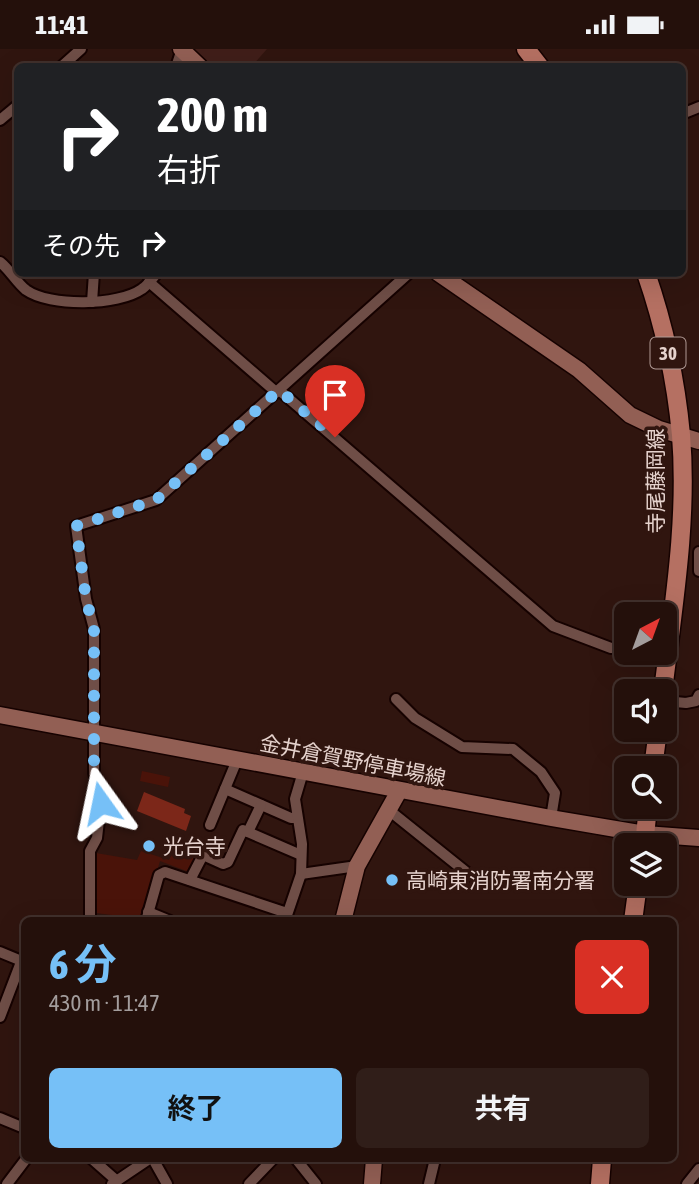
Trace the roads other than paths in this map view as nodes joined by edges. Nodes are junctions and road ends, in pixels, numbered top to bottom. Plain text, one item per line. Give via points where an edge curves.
1 (81, 49) edge
2 (181, 49) edge
3 (526, 49) edge
4 (65, 63) edge
5 (196, 63) edge
6 (537, 63) edge
7 (14, 108) edge
8 (0, 120) edge
9 (0, 262) edge
10 (94, 277) edge
11 (153, 277) edge
12 (405, 277) edge
13 (444, 277) edge
14 (647, 277) edge
15 (149, 282) junction
16 (92, 302) junction
17 (277, 391) junction
18 (681, 435) junction
19 (699, 440) edge
20 (699, 552) edge
21 (699, 571) edge
22 (671, 602) edge
23 (614, 648) edge
24 (699, 695) edge
25 (396, 699) dead end
26 (677, 702) edge
27 (0, 715) edge
28 (94, 734) junction
29 (237, 760) junction
30 (303, 772) junction
31 (225, 789) junction
32 (399, 791) junction
33 (261, 805) junction
34 (390, 811) junction
35 (297, 818) junction
36 (551, 818) junction
37 (210, 825) dead end
38 (248, 832) junction
39 (614, 833) edge
40 (699, 838) edge
41 (677, 839) edge
42 (302, 855) junction
43 (357, 866) junction
44 (301, 874) junction
45 (471, 876) dead end
46 (190, 880) junction
47 (636, 896) edge
48 (147, 916) edge
49 (90, 917) edge
50 (286, 917) edge
51 (344, 917) edge
52 (634, 917) edge
53 (0, 952) edge
54 (21, 961) edge
55 (21, 967) edge
56 (0, 1017) edge
57 (0, 1118) edge
58 (21, 1127) edge
59 (24, 1162) edge
60 (95, 1162) edge
61 (146, 1162) edge
62 (153, 1162) edge
63 (270, 1162) edge
64 (298, 1162) edge
65 (374, 1162) edge
66 (434, 1162) edge
67 (602, 1162) edge
68 (699, 1169) edge
69 (114, 1182) edge
70 (7, 1184) edge
71 (167, 1184) edge
72 (249, 1184) edge
73 (316, 1184) edge
74 (372, 1184) edge
75 (429, 1184) edge
76 (600, 1184) edge
77 (687, 1184) edge

1 - 4 street
2 - 5 main road
3 - 6 main road
7 - 8 street
9 - 16 street via 27,291 54,300
10 - 16 street
11 - 15 street
12 - 17 street
13 - 18 main road via 579,370 630,415
14 - 18 main road, 寺尾藤岡線 / 30 via 670,363
15 - 16 street via 128,295
15 - 17 street
17 - 23 street via 553,626
17 - 28 street via 156,500 76,526 94,629
18 - 19 main road
18 - 22 main road, 寺尾藤岡線 / 30 via 681,499
20 - 21 street
24 - 26 street via 696,701
25 - 36 street via 415,718 462,747 506,748 527,758 555,793
27 - 28 main road, 金井倉賀野停車場線
28 - 29 main road, 金井倉賀野停車場線
28 - 49 street via 94,773 101,803 97,838 90,851
29 - 30 main road, 金井倉賀野停車場線
29 - 31 street
30 - 32 main road, 金井倉賀野停車場線
30 - 35 street via 295,799
31 - 33 street
31 - 37 street
32 - 34 main road
32 - 36 main road, 金井倉賀野停車場線
33 - 35 street
33 - 38 street
34 - 43 main road
34 - 45 street
35 - 42 street
36 - 39 main road, 金井倉賀野停車場線
38 - 42 street
38 - 46 street via 240,833 228,862 203,855 199,858
40 - 41 main road, 金井倉賀野停車場線
42 - 44 street
43 - 44 street
43 - 51 main road
44 - 50 street
46 - 48 street via 164,872 159,876
46 - 50 street
47 - 52 main road
53 - 54 street
55 - 56 street
57 - 58 street
59 - 70 street
60 - 69 street
61 - 69 street
62 - 71 street
63 - 72 street
64 - 73 street
65 - 74 main road
66 - 75 street
67 - 76 main road
68 - 77 street

